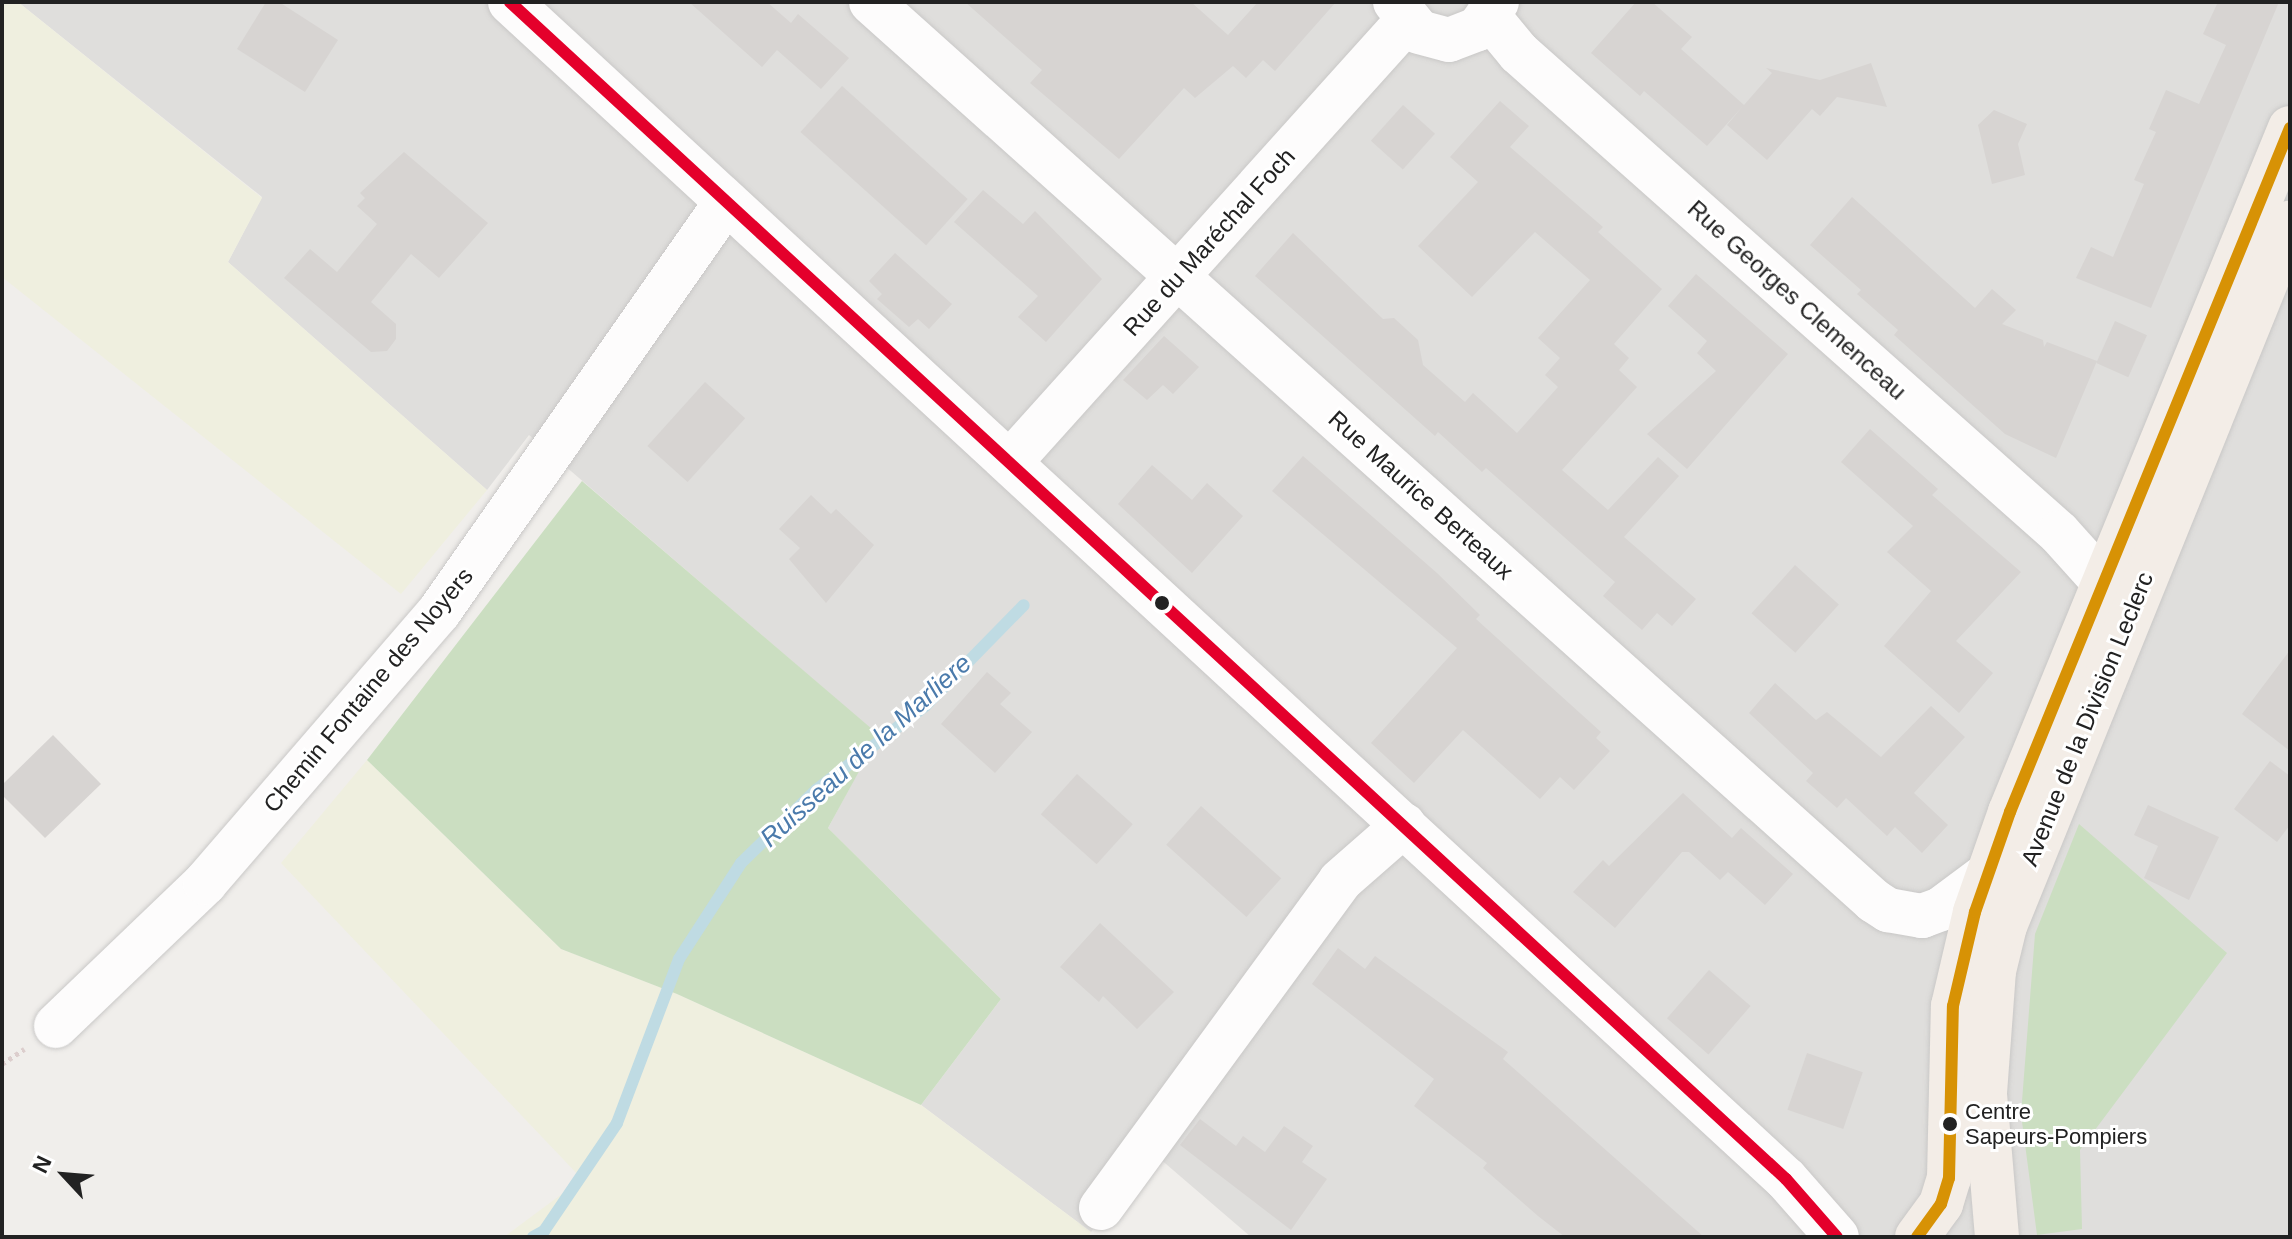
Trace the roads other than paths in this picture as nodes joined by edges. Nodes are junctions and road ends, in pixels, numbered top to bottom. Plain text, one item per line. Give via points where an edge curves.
1 (510, 2) edge
2 (871, 2) edge
3 (1493, 10) edge
4 (1401, 12) edge
5 (2290, 128) edge
6 (725, 204) junction
7 (2290, 223) edge
8 (1178, 276) junction
9 (1011, 461) junction
10 (2175, 502) junction
11 (2059, 533) junction
12 (2122, 538) junction
13 (2104, 583) junction
14 (1404, 825) junction
15 (1988, 874) junction
16 (56, 1026) dead end
17 (1101, 1208) dead end
18 (1837, 1237) edge
19 (1917, 1237) edge
20 (1997, 1237) edge

1 - 6 street
2 - 8 street, Rue Maurice Berteaux
3 - 4 street via 1464,37 1449,40 1419,32
3 - 11 street, Rue Georges Clemenceau via 1519,53
4 - 8 street, Rue du Maréchal Foch
5 - 12 main road, Avenue de la Division Leclerc
6 - 9 street
6 - 16 street, Chemin Fontaine des Noyers via 439,612 205,883
7 - 10 main road, Avenue de la Division Leclerc
8 - 9 street, Rue du Maréchal Foch
8 - 15 street, Rue Maurice Berteaux via 1874,901 1888,910 1922,916 1941,909
9 - 14 street
10 - 12 street
10 - 20 main road, Avenue de la Division Leclerc via 2023,875 1994,971 1985,1093
11 - 12 street via 2090,542
11 - 13 street, Rue Georges Clemenceau
12 - 13 main road, Avenue de la Division Leclerc
13 - 15 main road, Avenue de la Division Leclerc
14 - 17 street via 1340,881
14 - 18 street via 1786,1179
15 - 19 main road, Avenue de la Division Leclerc via 1953,1006 1949,1178 1941,1204

